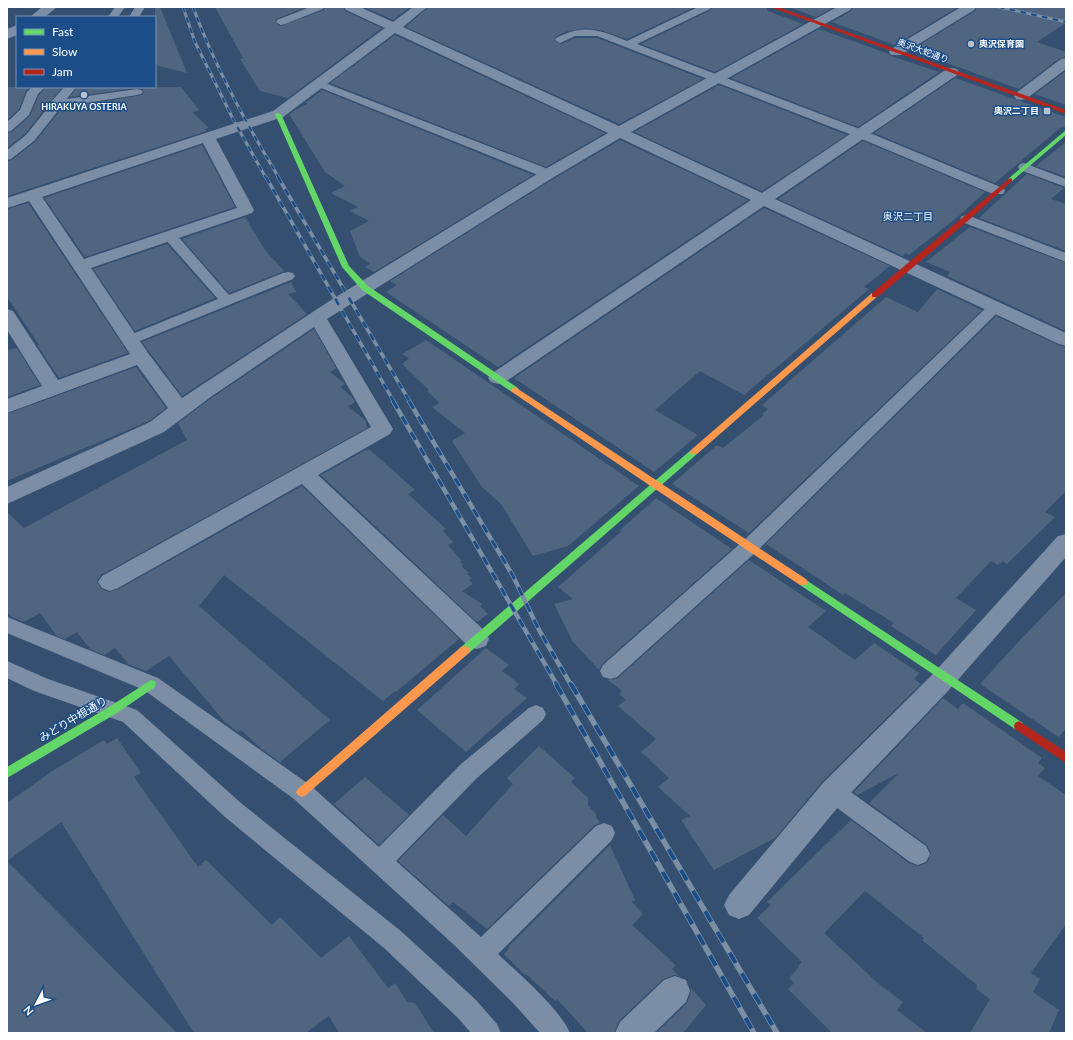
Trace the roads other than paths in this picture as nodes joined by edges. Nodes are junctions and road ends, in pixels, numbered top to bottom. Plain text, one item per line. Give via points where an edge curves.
1 (51, 7) edge
2 (120, 7) edge
3 (140, 7) edge
4 (319, 7) edge
5 (350, 7) edge
6 (421, 7) edge
7 (706, 7) edge
8 (773, 7) edge
9 (846, 7) edge
10 (970, 7) edge
11 (38, 16) edge
12 (114, 16) edge
13 (135, 16) edge
14 (281, 22) dead end
15 (817, 24) junction
16 (394, 28) junction
17 (16, 30) edge
18 (7, 35) edge
19 (560, 40) dead end
20 (627, 44) junction
21 (896, 52) junction
22 (1066, 62) edge
23 (952, 72) junction
24 (715, 79) junction
25 (320, 84) junction
26 (38, 88) edge
27 (69, 88) edge
28 (137, 92) dead end
29 (1020, 96) junction
30 (56, 104) junction
31 (1066, 112) edge
32 (278, 114) junction
33 (7, 128) edge
34 (1066, 132) edge
35 (618, 133) junction
36 (861, 134) junction
37 (208, 138) junction
38 (7, 156) edge
39 (1024, 167) junction
40 (548, 174) junction
41 (1066, 183) edge
42 (998, 191) junction
43 (33, 195) junction
44 (763, 200) junction
45 (7, 203) edge
46 (967, 219) junction
47 (170, 236) junction
48 (1066, 258) edge
49 (80, 266) junction
50 (907, 267) junction
51 (288, 276) dead end
52 (364, 288) junction
53 (227, 301) junction
54 (995, 307) junction
55 (7, 315) edge
56 (317, 317) junction
57 (130, 340) junction
58 (1066, 340) edge
59 (141, 357) junction
60 (498, 378) junction
61 (54, 389) junction
62 (7, 406) edge
63 (180, 410) junction
64 (304, 474) junction
65 (655, 485) junction
66 (7, 496) edge
67 (1066, 542) edge
68 (749, 547) junction
69 (110, 582) dead end
70 (7, 625) edge
71 (477, 639) junction
72 (7, 669) edge
73 (610, 671) dead end
74 (946, 676) junction
75 (151, 684) junction
76 (113, 710) junction
77 (536, 714) dead end
78 (1066, 758) edge
79 (7, 773) edge
80 (302, 792) junction
81 (834, 792) junction
82 (604, 833) dead end
83 (918, 854) dead end
84 (380, 862) junction
85 (739, 905) dead end
86 (481, 954) junction
87 (675, 990) dead end
88 (488, 1033) edge
89 (557, 1033) edge
90 (631, 1033) edge

1 - 11 street
2 - 12 lane
3 - 13 lane
4 - 14 lane
5 - 16 street
6 - 16 street
7 - 20 lane
8 - 15 street, 奥沢大蛇通り
9 - 15 street
10 - 21 street
15 - 21 street, 奥沢大蛇通り
15 - 24 street
16 - 25 street
16 - 35 street
17 - 18 street
19 - 20 lane via 573,33 598,33
20 - 24 lane
21 - 23 street, 奥沢大蛇通り
22 - 29 street
23 - 29 street, 奥沢大蛇通り
23 - 36 street
24 - 35 street
24 - 36 lane
25 - 32 street
25 - 40 lane
26 - 33 lane via 33,92 25,112
27 - 30 lane
28 - 30 lane
29 - 31 street, 奥沢大蛇通り
30 - 38 lane via 30,138
32 - 37 street
32 - 52 street via 346,267
34 - 39 street
35 - 40 street
35 - 44 street
36 - 42 lane
36 - 44 street
37 - 43 street
37 - 47 street via 246,210
39 - 41 lane
39 - 42 street
40 - 52 street
42 - 46 street
43 - 45 street
43 - 49 street
44 - 50 street
44 - 60 street
46 - 48 lane
46 - 50 street
47 - 49 street
47 - 53 lane
49 - 57 street
50 - 54 street
50 - 65 street
51 - 53 lane
52 - 56 street
52 - 60 street
53 - 57 lane
54 - 58 street
54 - 68 lane
55 - 61 street
56 - 63 street via 205,390
56 - 64 street via 383,429
57 - 59 street
59 - 61 street
59 - 63 street
60 - 65 street
61 - 62 street
63 - 66 street via 157,427
64 - 69 street
64 - 71 street
65 - 68 street
65 - 71 street
67 - 74 street
68 - 73 lane
68 - 74 street
70 - 75 lane
71 - 80 street
72 - 76 lane via 41,685
74 - 78 street
74 - 81 street
75 - 76 street, みどり中根通り
75 - 80 lane
76 - 79 street, みどり中根通り
76 - 88 lane via 130,716 233,810 393,940 468,1009
77 - 84 lane via 469,771
80 - 84 lane
81 - 83 lane
81 - 85 street
82 - 86 lane
84 - 86 lane
86 - 89 lane
87 - 90 street

